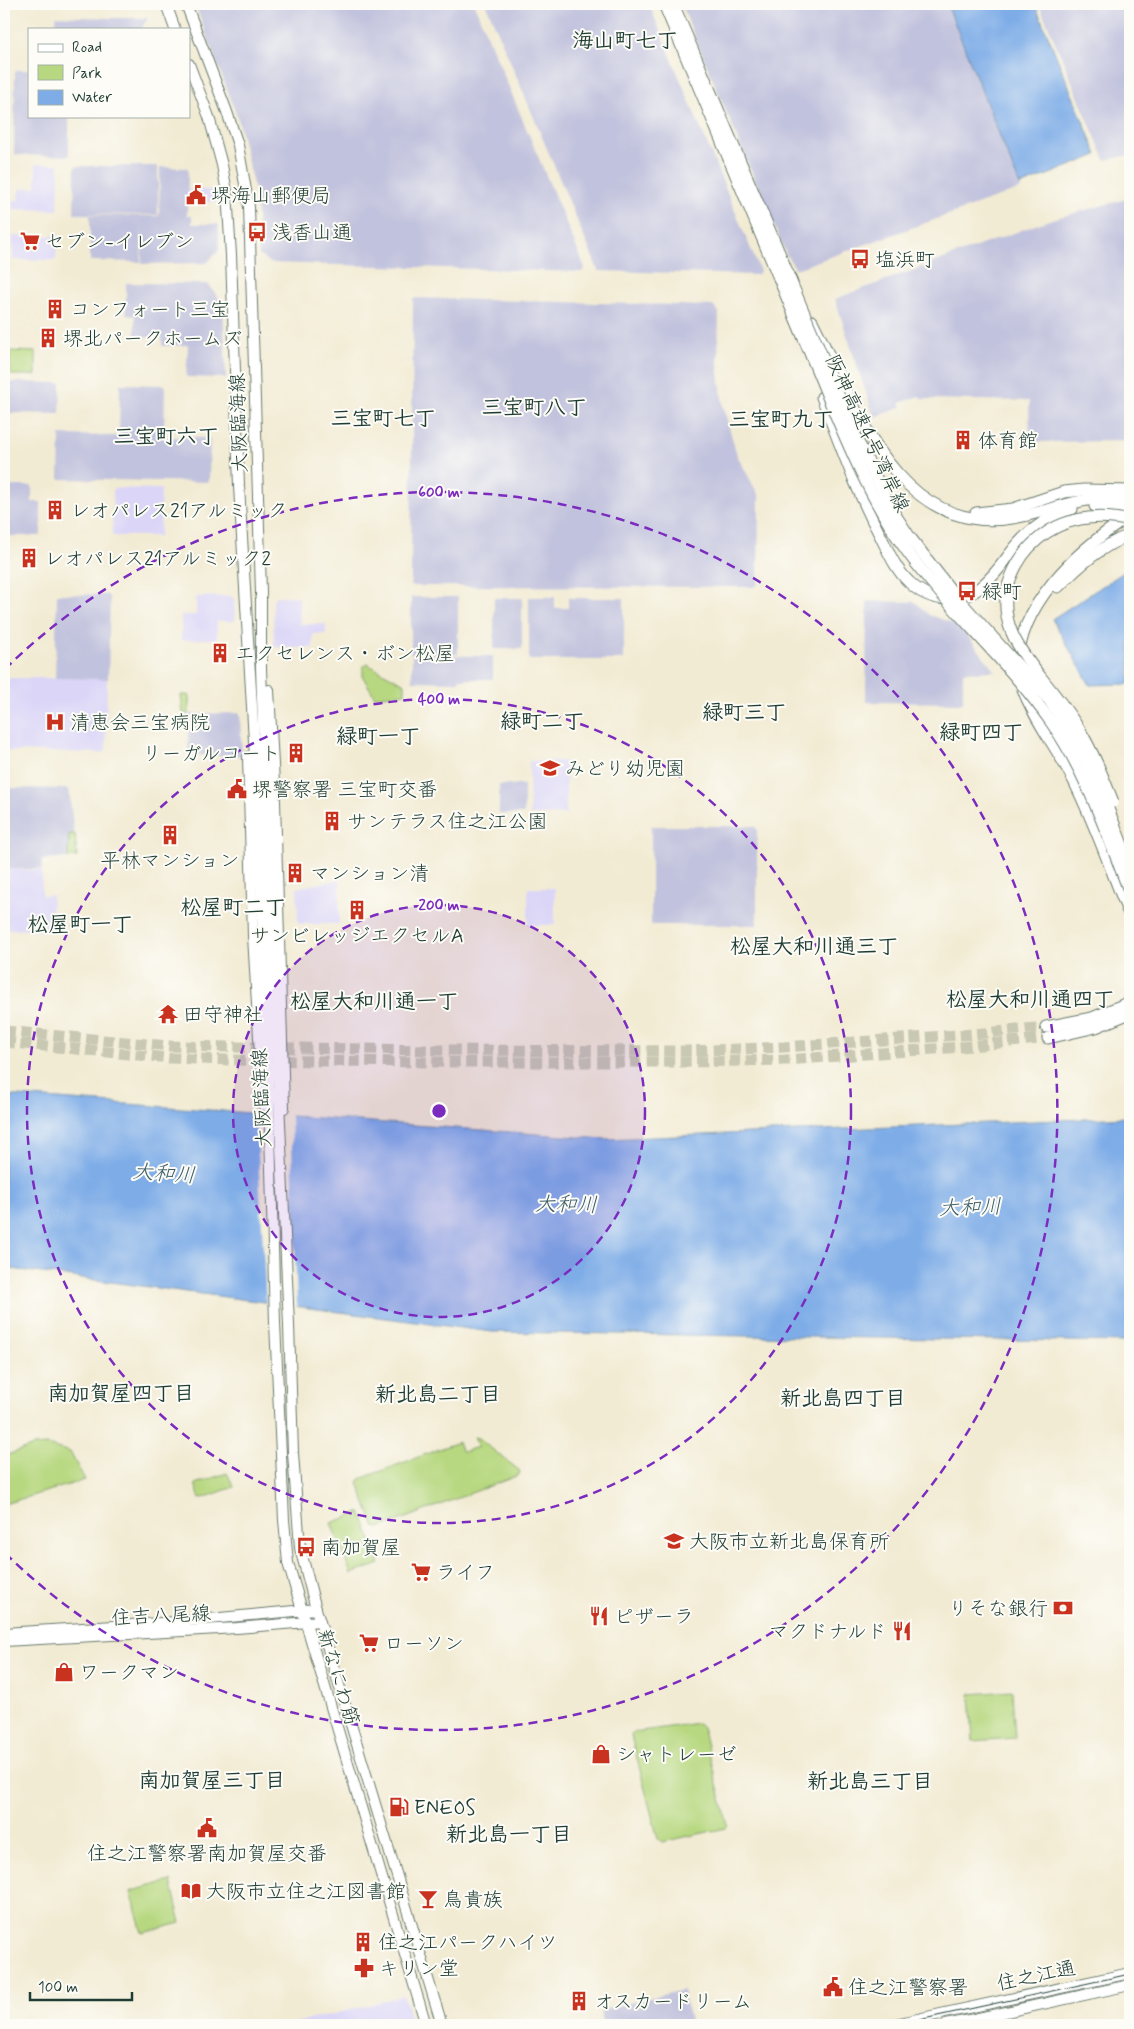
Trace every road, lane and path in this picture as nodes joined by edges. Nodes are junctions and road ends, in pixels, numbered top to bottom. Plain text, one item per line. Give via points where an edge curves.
1 (166, 4) edge
2 (186, 4) edge
3 (664, 4) edge
4 (673, 4) edge
5 (175, 28) edge
6 (190, 67) edge
7 (788, 274) junction
8 (789, 304) junction
9 (1130, 491) edge
10 (927, 500) junction
11 (1130, 502) edge
12 (1130, 511) edge
13 (1130, 515) edge
14 (1130, 521) edge
15 (1130, 535) edge
16 (246, 592) junction
17 (262, 592) junction
18 (1025, 630) junction
19 (262, 809) junction
20 (1130, 845) edge
21 (1130, 865) edge
22 (1130, 893) edge
23 (1130, 916) edge
24 (1130, 1002) edge
25 (1130, 1014) edge
26 (273, 1092) junction
27 (275, 1326) joint
28 (289, 1328) joint
29 (316, 1609) junction
30 (301, 1610) junction
31 (320, 1620) junction
32 (304, 1622) junction
33 (4, 1633) edge
34 (4, 1642) edge
35 (1130, 1973) edge
36 (1130, 1985) edge
37 (426, 2025) edge
38 (442, 2025) edge
39 (890, 2025) edge
40 (946, 2025) edge

1 - 5 main road
2 - 17 main road, 大阪臨海線 via 238,145 249,207
3 - 8 highway, 阪神高速4号湾岸線, bridge
4 - 7 highway, 阪神高速4号湾岸線
6 - 16 main road, 大阪臨海線 via 209,117 227,192
7 - 10 highway, bridge via 876,446 901,477
7 - 21 highway, 阪神高速4号湾岸線, bridge via 859,444 892,510 934,571 1048,700 1065,724 1094,776
8 - 12 highway, bridge via 862,499 896,566 918,590 940,599 959,598 986,582 1019,543 1048,519 1094,506
8 - 22 highway, 阪神高速4号湾岸線, bridge via 852,454 888,522 932,584 1017,678 1051,722 1080,772
9 - 10 highway via 1073,491 987,513 956,512
10 - 11 highway via 955,515 983,520 1019,517 1086,499
13 - 18 highway via 1076,557 1040,602
14 - 20 highway, bridge via 1098,516 1074,520 1051,530 1031,545 1013,571 1006,612 1011,634 1022,654 1069,715 1091,750
15 - 18 highway via 1106,546 1073,573 1051,595
16 - 19 main road, 大阪臨海線
16 - 26 main road via 244,658 257,997
17 - 19 main road, 大阪臨海線
17 - 26 main road via 275,802 282,1004
18 - 23 highway, bridge via 1018,655 1021,684 1080,794
19 - 26 main road, 大阪臨海線
24 - 25 highway via 1047,1032 1091,1029
26 - 27 main road, 大阪臨海線 via 269,1150
26 - 28 main road, 大阪臨海線 via 282,1149
27 - 30 main road, 新なにわ筋 via 284,1520 288,1563
28 - 29 main road, 新なにわ筋 via 292,1453 300,1548
29 - 30 main road, 住吉八尾線
29 - 31 main road, 新なにわ筋
30 - 32 main road, 新なにわ筋
30 - 33 main road, 住吉八尾線
31 - 32 main road, 住吉八尾線
31 - 38 main road, 新なにわ筋
32 - 34 main road, 住吉八尾線
32 - 37 main road, 新なにわ筋
35 - 39 main road, 住之江通
36 - 40 main road, 住之江通

